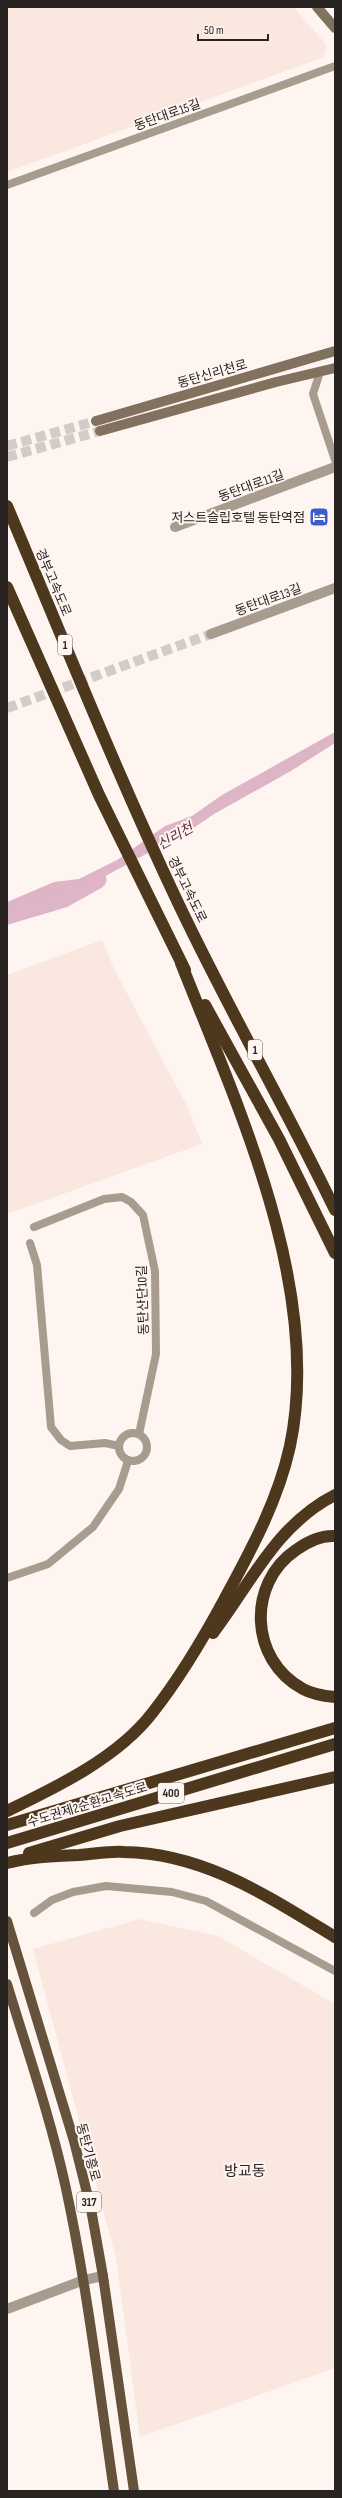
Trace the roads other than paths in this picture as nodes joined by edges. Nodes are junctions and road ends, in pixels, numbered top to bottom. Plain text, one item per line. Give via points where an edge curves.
1 (317, 7) edge
2 (335, 28) edge
3 (335, 66) edge
4 (7, 185) edge
5 (335, 351) edge
6 (335, 368) edge
7 (320, 372) junction
8 (96, 421) tunnel mouth
9 (100, 431) tunnel mouth
10 (335, 460) edge
11 (335, 467) edge
12 (7, 506) edge
13 (175, 526) dead end
14 (7, 587) edge
15 (335, 588) edge
16 (211, 634) tunnel mouth
17 (181, 963) junction
18 (335, 1210) edge
19 (34, 1227) dead end
20 (30, 1243) dead end
21 (335, 1253) edge
22 (139, 1434) junction
23 (119, 1446) junction
24 (128, 1461) junction
25 (335, 1496) edge
26 (335, 1536) edge
27 (7, 1578) edge
28 (335, 1697) edge
29 (152, 1714) junction
30 (335, 1728) edge
31 (335, 1744) edge
32 (335, 1777) edge
33 (7, 1811) edge
34 (7, 1825) edge
35 (7, 1843) edge
36 (7, 1862) edge
37 (34, 1913) dead end
38 (7, 1921) edge
39 (335, 1937) edge
40 (335, 1971) edge
41 (7, 1984) edge
42 (103, 2276) junction
43 (84, 2280) junction
44 (7, 2309) edge
45 (114, 2491) edge
46 (134, 2491) edge

1 - 2 main road
3 - 4 street, 동탄대로15길
5 - 8 main road, 동탄신리천로
6 - 7 main road, 동탄신리천로
7 - 9 main road, 동탄신리천로
7 - 10 street via 313,394
11 - 13 street, 동탄대로11길
12 - 18 highway, 경부고속도로 / 1 via 172,892
14 - 17 highway, 1 via 99,795
15 - 16 street, 동탄대로13길
17 - 21 highway, 1 via 279,1138
17 - 29 highway via 228,1081 272,1210 296,1317 299,1379 289,1448 271,1508 211,1625
19 - 22 street, 동탄산단10길 via 104,1199 122,1197 131,1202 143,1215 155,1271 156,1354
20 - 23 street via 37,1265 51,1427 61,1440 70,1446 105,1443
22 - 23 street via 126,1435
22 - 24 street via 146,1441 148,1451 142,1459
23 - 24 street via 121,1455
24 - 27 street via 120,1489 92,1527 48,1564
25 - 29 highway via 302,1516 268,1552 224,1619
26 - 28 highway via 306,1543 285,1557 273,1570 261,1597 260,1618 266,1645 278,1666 303,1689
29 - 33 highway via 99,1761 53,1789
30 - 34 highway, 수도권제2순환고속도로 / 400
31 - 35 highway, 수도권제2순환고속도로 / 400
32 - 36 highway via 120,1826 70,1839
36 - 39 highway via 31,1857 124,1852 185,1861 246,1884
37 - 40 street via 52,1900 73,1892 106,1886 172,1892 206,1901
38 - 42 main road, 동탄기흥로 / 317 via 74,2141 91,2209
41 - 43 main road, 317 via 56,2149
42 - 43 street
42 - 46 main road, 동탄기흥로 / 317
43 - 44 street
43 - 45 main road, 317

